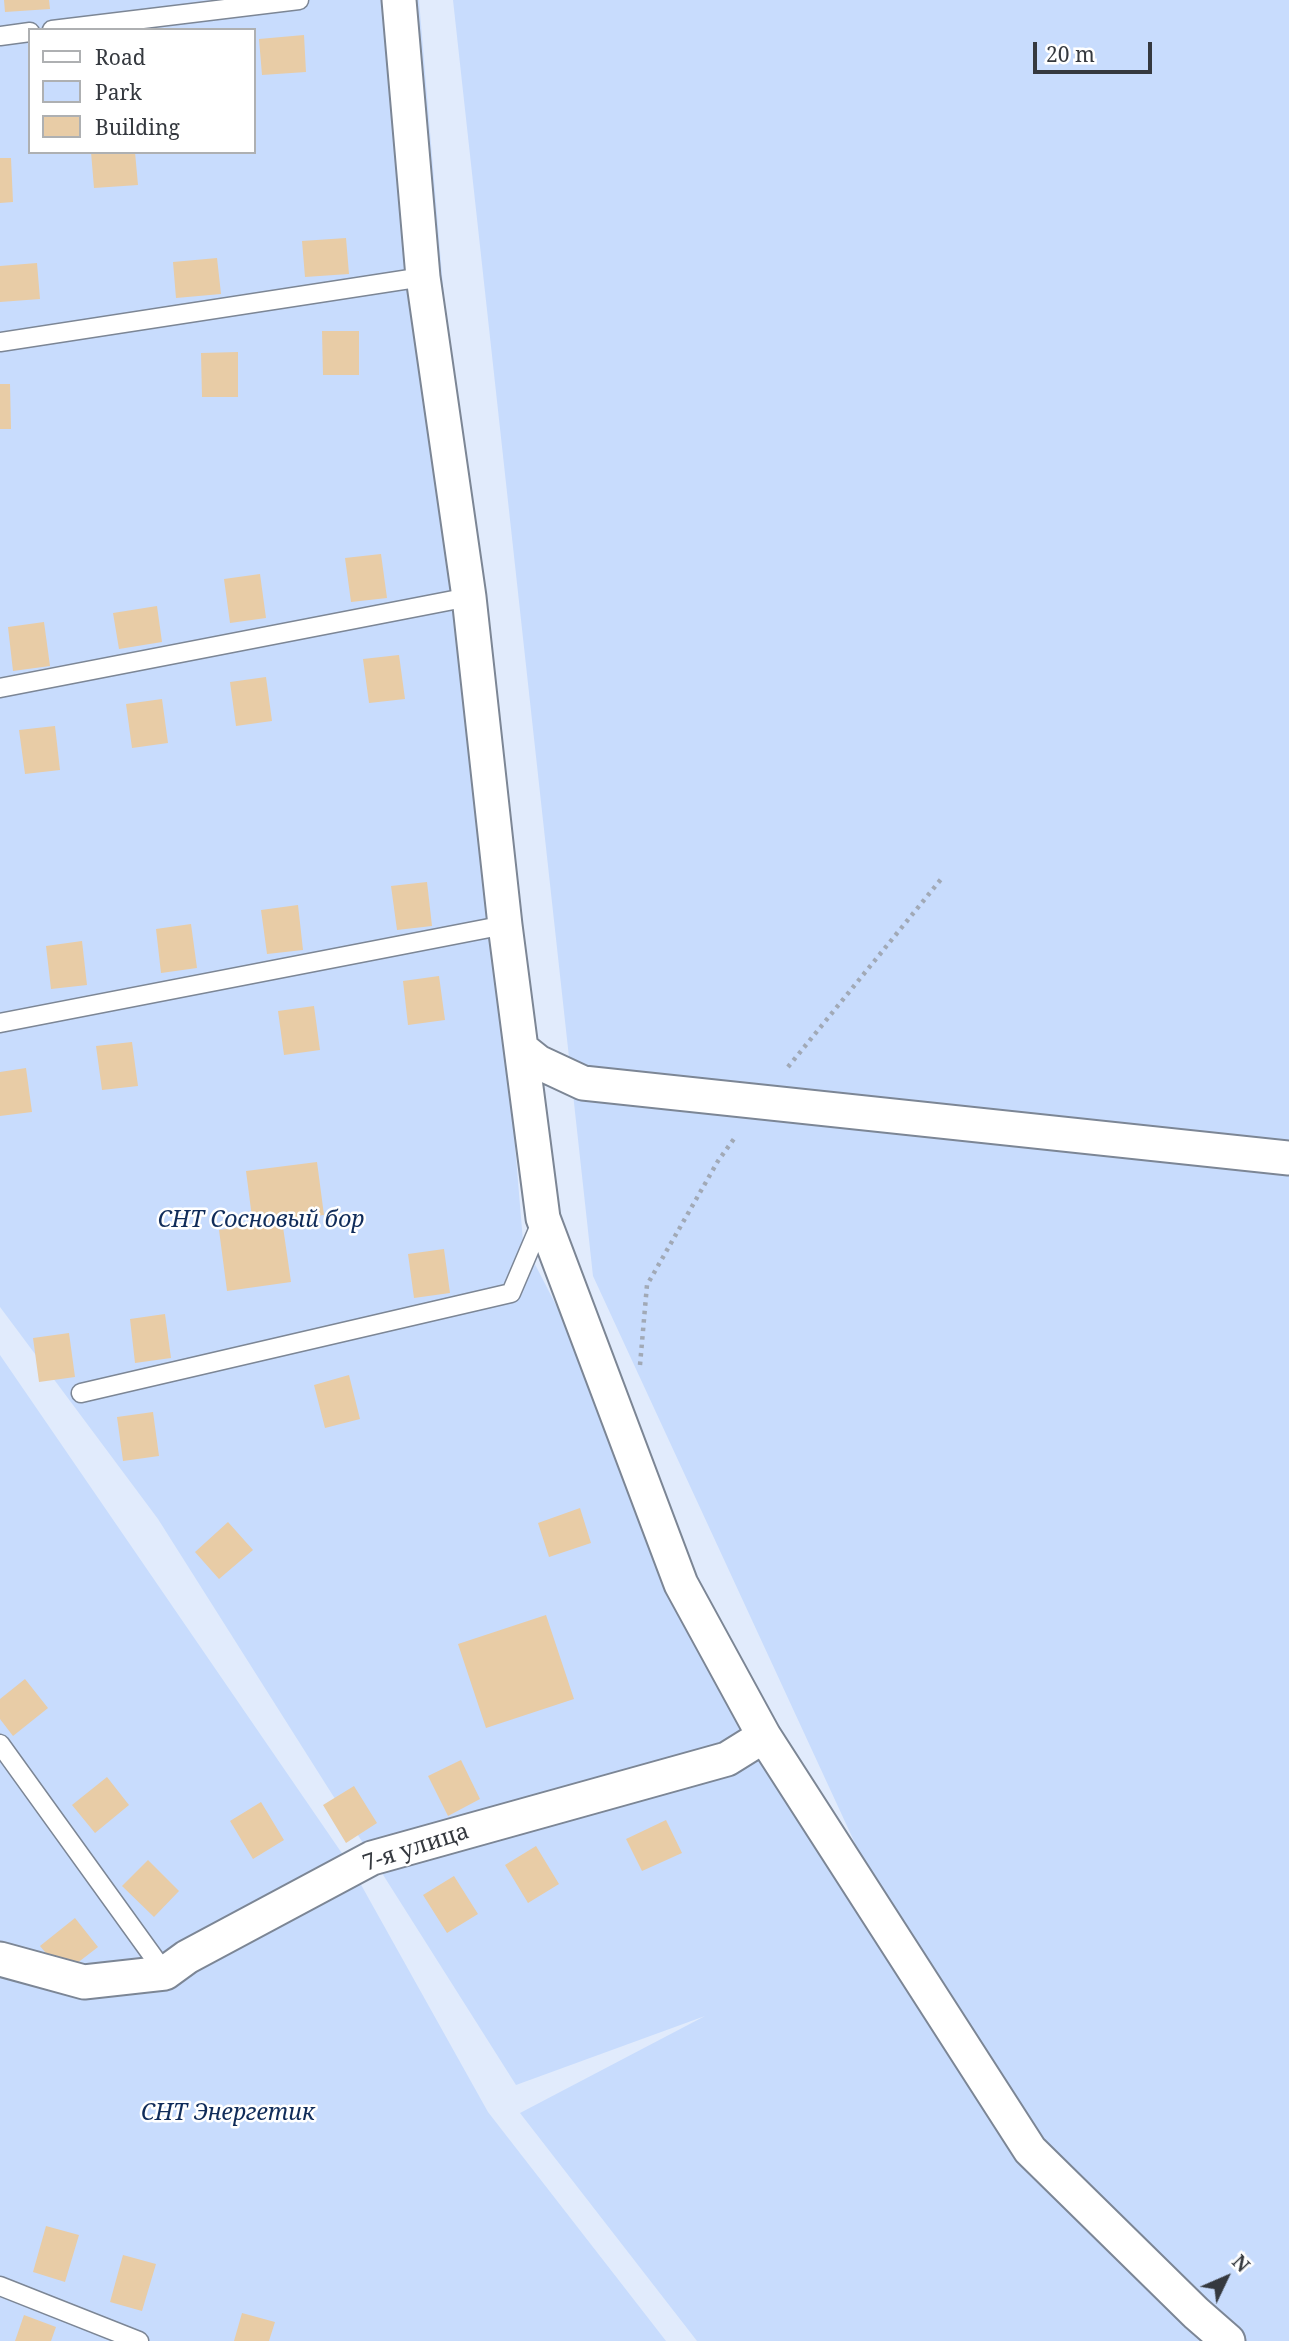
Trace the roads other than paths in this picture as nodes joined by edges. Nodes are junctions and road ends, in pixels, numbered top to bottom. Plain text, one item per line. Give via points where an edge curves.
1 (299, 0) edge
2 (399, 0) edge
3 (68, 28) edge
4 (28, 32) edge
5 (0, 36) edge
6 (423, 278) junction
7 (0, 342) edge
8 (469, 597) junction
9 (0, 688) edge
10 (505, 925) junction
11 (0, 1024) edge
12 (523, 1050) junction
13 (1289, 1158) edge
14 (543, 1219) junction
15 (81, 1393) dead end
16 (764, 1737) junction
17 (0, 1744) edge
18 (0, 1959) edge
19 (165, 1973) junction
20 (0, 2286) edge
21 (139, 2341) edge
22 (1228, 2341) edge

1 - 3 lane
2 - 6 street
4 - 5 lane
6 - 7 lane
6 - 8 street
8 - 9 lane
8 - 10 street
10 - 11 lane
10 - 12 street
12 - 13 street via 583,1083
12 - 14 street
14 - 15 lane via 511,1293
14 - 16 street via 681,1584
16 - 19 street, 7-я улица via 727,1759 372,1858
16 - 22 street via 1030,2150
17 - 19 lane
18 - 19 street, 7-я улица via 84,1982
20 - 21 lane

